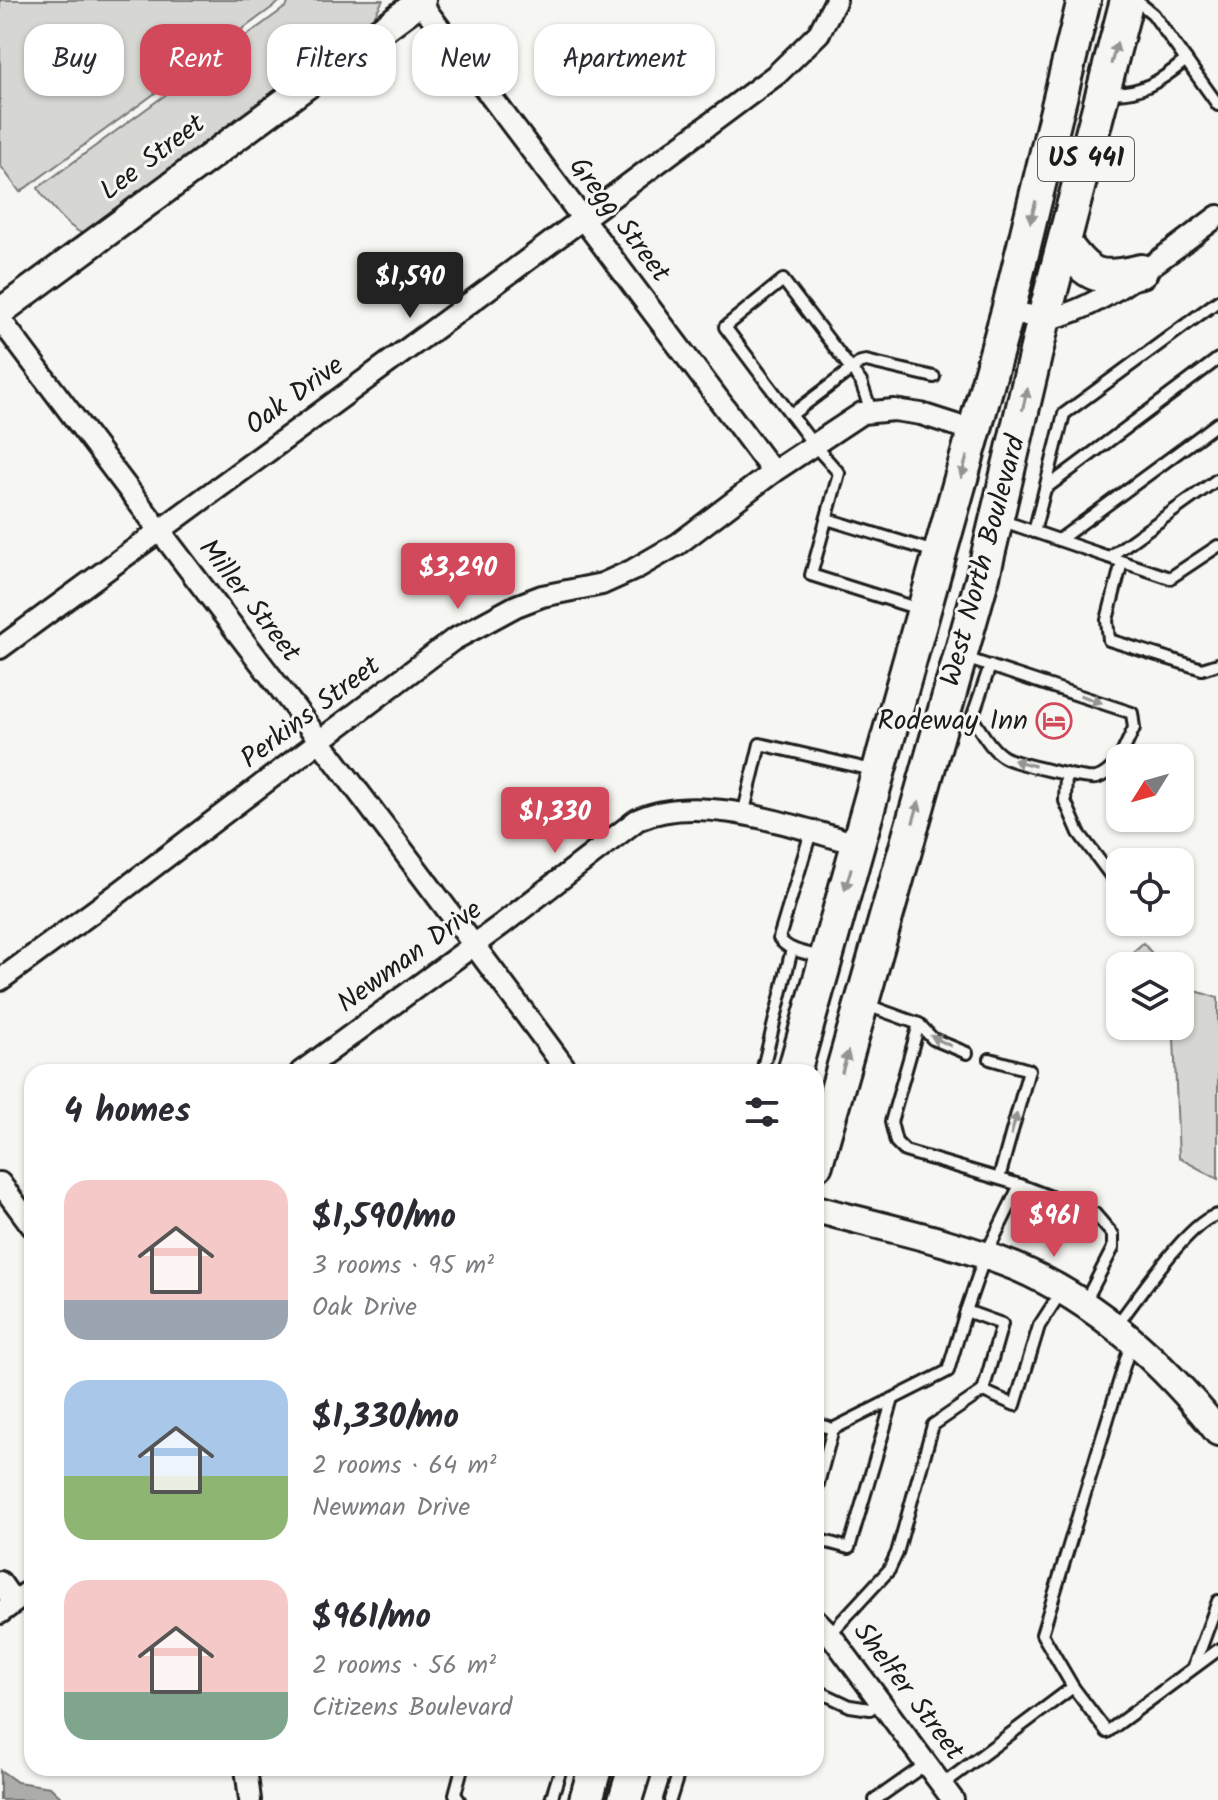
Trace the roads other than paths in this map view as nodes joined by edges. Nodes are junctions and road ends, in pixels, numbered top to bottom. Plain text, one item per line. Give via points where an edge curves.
1 (836, 0) edge
2 (1084, 0) edge
3 (1127, 0) edge
4 (421, 1) edge
5 (1186, 60) junction
6 (1104, 92) junction
7 (1218, 105) edge
8 (1218, 216) edge
9 (584, 218) junction
10 (1064, 243) junction
11 (1141, 271) junction
12 (1218, 301) edge
13 (1008, 311) junction
14 (0, 312) edge
15 (1044, 318) junction
16 (0, 319) edge
17 (1218, 359) edge
18 (851, 369) junction
19 (934, 377) dead end
20 (871, 411) junction
21 (791, 415) junction
22 (1218, 423) edge
23 (974, 431) junction
24 (813, 444) junction
25 (773, 472) junction
26 (1218, 479) edge
27 (1046, 488) junction
28 (827, 519) junction
29 (997, 520) junction
30 (158, 530) junction
31 (1034, 532) junction
32 (1059, 540) junction
33 (1218, 546) edge
34 (940, 553) junction
35 (1109, 557) junction
36 (1122, 562) junction
37 (924, 610) junction
38 (0, 648) edge
39 (975, 661) junction
40 (1218, 664) edge
41 (960, 711) junction
42 (321, 740) junction
43 (1127, 744) edge
44 (878, 771) junction
45 (1106, 773) edge
46 (1066, 774) junction
47 (743, 816) junction
48 (811, 832) junction
49 (858, 844) junction
50 (1106, 869) edge
51 (474, 944) junction
52 (792, 949) junction
53 (826, 958) junction
54 (0, 980) edge
55 (797, 1000) junction
56 (862, 1003) junction
57 (919, 1024) junction
58 (967, 1053) dead end
59 (990, 1059) dead end
60 (312, 1064) edge
61 (562, 1064) edge
62 (766, 1064) edge
63 (794, 1064) edge
64 (824, 1136) edge
65 (999, 1178) junction
66 (0, 1183) edge
67 (1020, 1185) junction
68 (824, 1211) edge
69 (24, 1215) edge
70 (1218, 1215) edge
71 (985, 1256) junction
72 (1073, 1298) junction
73 (966, 1311) junction
74 (1124, 1334) junction
75 (983, 1391) junction
76 (893, 1399) junction
77 (824, 1426) edge
78 (833, 1429) junction
79 (1218, 1432) edge
80 (824, 1462) edge
81 (824, 1541) edge
82 (0, 1582) edge
83 (24, 1595) edge
84 (1218, 1601) edge
85 (7, 1607) edge
86 (824, 1625) edge
87 (824, 1632) edge
88 (1218, 1650) edge
89 (1194, 1668) junction
90 (1073, 1687) junction
91 (824, 1694) edge
92 (879, 1701) junction
93 (926, 1764) junction
94 (247, 1776) edge
95 (460, 1776) edge
96 (558, 1776) edge
97 (593, 1776) edge
98 (608, 1776) edge
99 (632, 1776) edge
100 (678, 1776) edge
101 (947, 1793) edge
102 (250, 1800) edge
103 (459, 1800) edge
104 (551, 1800) edge
105 (586, 1800) edge
106 (610, 1800) edge
107 (625, 1800) edge
108 (670, 1800) edge
109 (875, 1800) edge

1 - 9 street, Oak Drive via 819,33 800,54
2 -> 13 main road, West North Boulevard / US 441
3 - 5 lane via 1153,14
6 -> 3 main road, West North Boulevard / US 441
4 - 9 street, Gregg Street
4 - 14 street, Lee Street
5 - 6 lane via 1145,88
5 - 7 lane
6 - 10 main road, West North Boulevard / US 441
8 - 11 street
9 - 25 street, Gregg Street
9 - 30 street, Oak Drive
10 - 11 main road via 1088,272 1106,277
10 - 15 main road, West North Boulevard / US 441
11 - 15 street via 1103,297
12 - 27 lane via 1064,414
13 - 15 street
13 - 23 main road, West North Boulevard / US 441
29 -> 15 main road, West North Boulevard / US 441
16 - 30 street, Miller Street
17 - 27 lane
18 - 19 lane via 866,361
18 - 20 lane
18 - 21 lane
18 - 21 lane via 783,280 725,327
20 - 23 street, Perkins Street via 921,414
20 - 24 street, Perkins Street
21 - 24 lane
22 - 32 lane
23 -> 34 main road, West North Boulevard / US 441
24 - 25 street, Perkins Street
24 - 28 lane via 839,473
25 - 42 street, Perkins Street via 678,544 633,570 602,584 516,606 453,640
26 - 35 lane
27 - 31 lane
28 - 34 lane
28 - 37 lane via 811,575
29 - 31 lane
29 - 39 main road, West North Boulevard / US 441
30 - 38 street, Oak Drive
30 - 42 street, Miller Street
31 - 32 lane
32 - 35 lane
33 - 36 lane via 1170,578
34 - 37 main road, West North Boulevard / US 441
35 - 36 lane
36 - 40 lane via 1107,620 1109,640 1202,669
37 - 44 main road, West North Boulevard / US 441
39 - 41 main road, West North Boulevard / US 441
39 -> 43 lane via 1132,713 1134,728
46 -> 41 lane via 1004,757
56 -> 41 main road, West North Boulevard / US 441
42 - 51 street, Miller Street
42 - 54 street, Perkins Street
44 - 47 lane via 760,744
44 - 49 main road, West North Boulevard / US 441
45 - 46 lane via 1096,778
46 - 50 lane via 1065,801 1079,833
47 - 48 street, Newman Drive
47 - 51 street, Newman Drive via 669,810 637,820
48 - 49 street, Newman Drive
48 - 52 lane via 779,938
49 -> 53 main road, West North Boulevard / US 441
51 - 60 street, Newman Drive
51 - 61 street, Miller Street
52 - 53 lane
52 - 55 lane
53 - 55 main road, West North Boulevard / US 441
55 - 62 lane
55 - 63 main road, West North Boulevard / US 441
56 - 57 lane
64 -> 56 main road, West North Boulevard / US 441
58 -> 57 lane via 933,1039
57 - 65 lane via 891,1122 896,1142 905,1151
65 -> 59 lane via 1029,1070
65 - 67 lane
66 - 69 street
67 - 71 lane
67 - 72 lane via 1095,1214 1113,1235 1113,1248
68 - 71 street
70 - 74 lane via 1208,1218 1169,1256
71 - 72 street
71 - 73 lane
72 - 74 street
72 - 75 lane via 1039,1326 1015,1405
73 - 75 lane via 1002,1324
73 - 76 lane via 948,1371
74 - 79 street
74 - 90 lane via 1042,1634
75 - 86 lane via 933,1425 889,1570
76 - 78 lane
76 - 81 lane via 849,1548
77 - 78 lane
78 - 80 lane
82 - 85 street
83 - 85 street
84 - 89 lane
87 - 92 street, Shelfer Street
88 - 89 lane
89 - 90 lane via 1107,1732
90 - 101 lane
91 - 92 lane via 870,1709
92 - 93 street, Shelfer Street
93 - 101 street, Shelfer Street
93 - 109 lane
94 - 102 street
95 - 103 lane via 455,1794
96 - 104 lane
97 - 105 main road
98 - 106 main road
99 - 107 main road
100 - 108 lane

